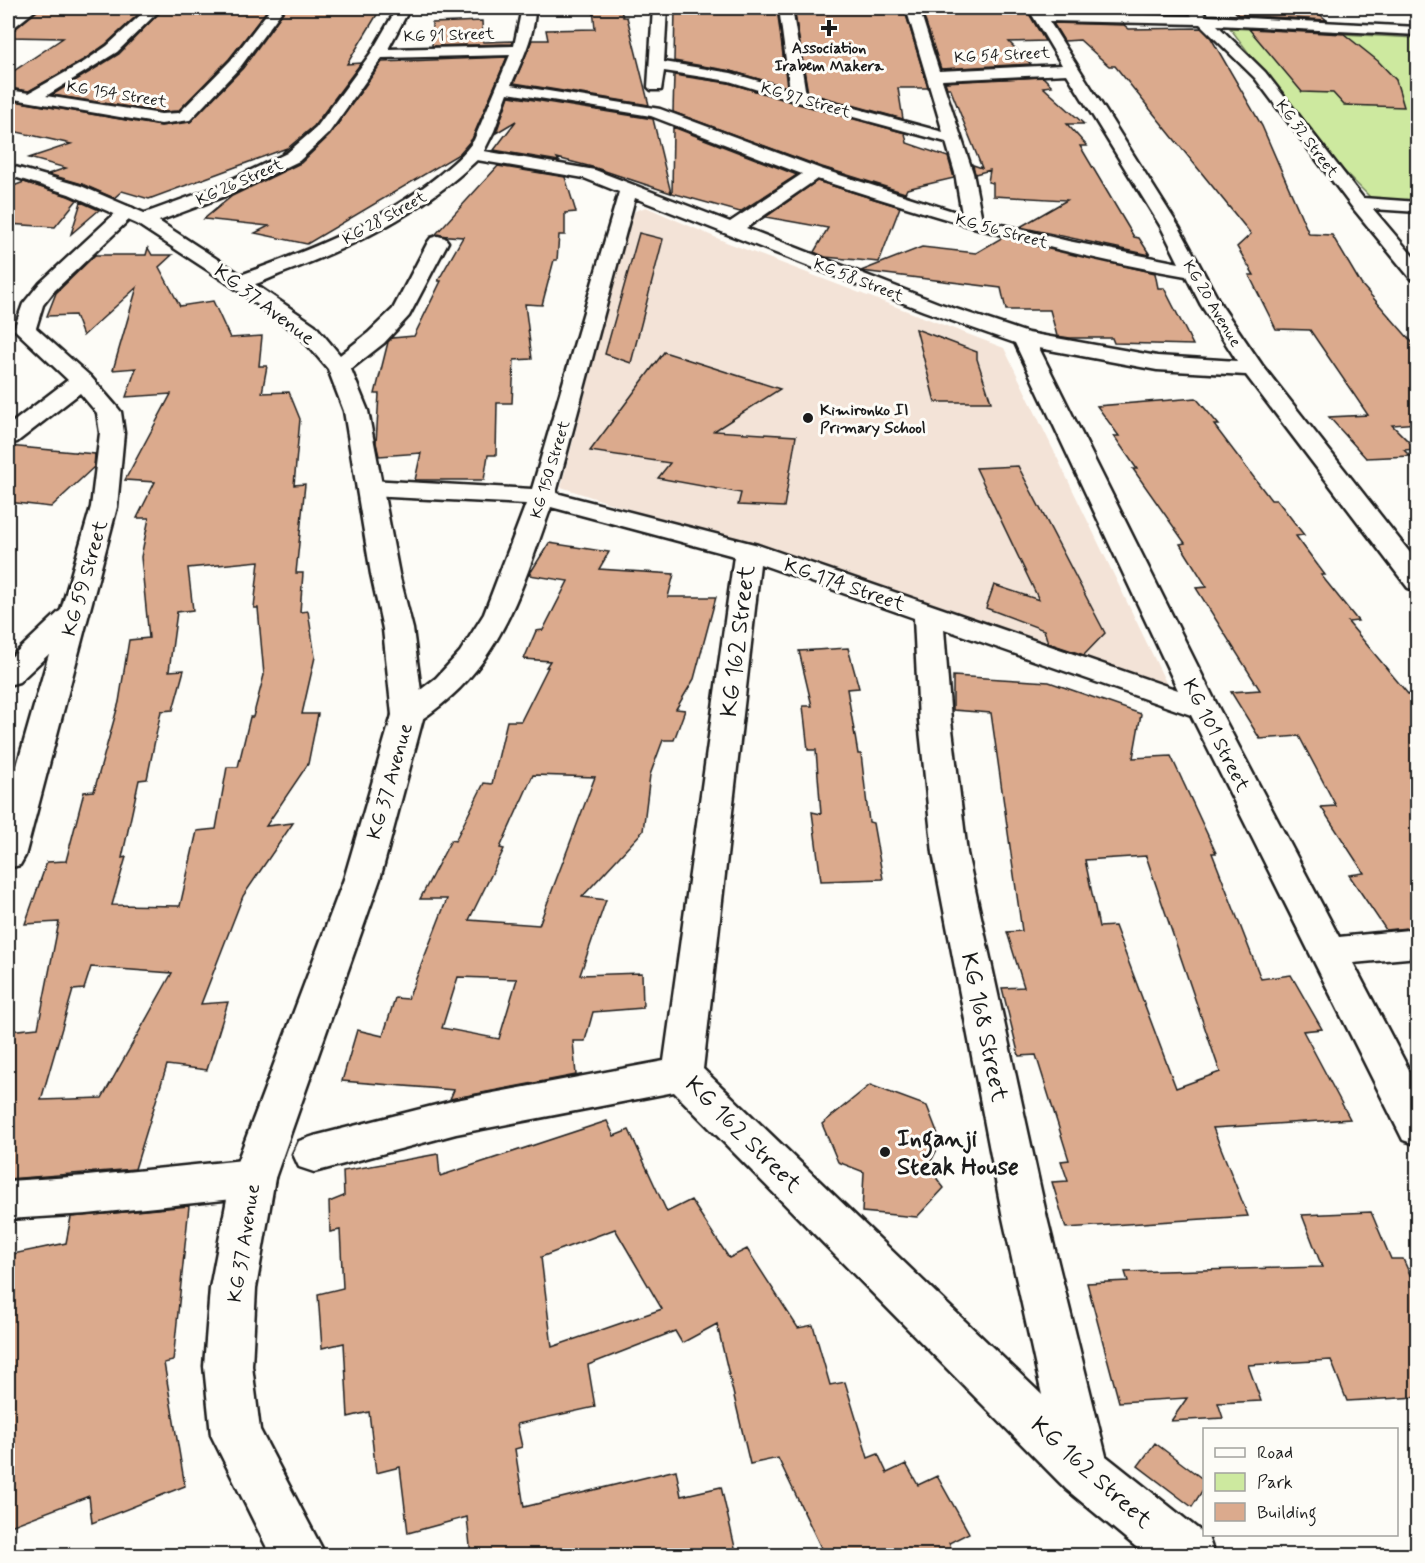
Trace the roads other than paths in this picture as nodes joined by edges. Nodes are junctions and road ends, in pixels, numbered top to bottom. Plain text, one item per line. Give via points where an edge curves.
1 (31, 8) edge
2 (155, 8) edge
3 (277, 8) edge
4 (403, 8) edge
5 (529, 8) edge
6 (660, 8) edge
7 (786, 8) edge
8 (912, 8) edge
9 (1191, 8) edge
10 (1037, 12) edge
11 (1361, 13) dead end
12 (11, 20) edge
13 (1205, 20) junction
14 (1384, 30) junction
15 (1418, 31) edge
16 (520, 50) junction
17 (378, 54) junction
18 (659, 66) junction
19 (1073, 69) junction
20 (934, 76) junction
21 (503, 88) junction
22 (8, 94) edge
23 (31, 98) junction
24 (799, 98) junction
25 (654, 112) junction
26 (952, 139) junction
27 (473, 154) junction
28 (8, 170) edge
29 (815, 173) junction
30 (629, 189) junction
31 (1358, 203) junction
32 (1418, 207) edge
33 (136, 216) junction
34 (973, 223) junction
35 (731, 230) junction
36 (438, 242) dead end
37 (1193, 271) junction
38 (1418, 275) edge
39 (239, 282) junction
40 (16, 337) edge
41 (1024, 339) junction
42 (339, 367) junction
43 (1253, 369) junction
44 (82, 381) junction
45 (8, 437) edge
46 (370, 488) junction
47 (542, 497) junction
48 (748, 551) junction
49 (1418, 582) edge
50 (928, 613) junction
51 (73, 615) junction
52 (8, 676) edge
53 (1203, 709) junction
54 (408, 714) junction
55 (8, 856) edge
56 (1418, 943) edge
57 (1328, 952) junction
58 (682, 1074) junction
59 (1418, 1128) edge
60 (314, 1154) dead end
61 (253, 1178) junction
62 (8, 1200) edge
63 (1084, 1471) junction
64 (300, 1556) edge
65 (1189, 1556) edge

1 - 12 street
2 - 23 street via 112,49
3 - 23 street, KG 154 Street via 236,63 184,117 161,119
4 - 17 street, KG 26 Street
5 - 16 street, KG 28 Street
6 - 18 street
7 - 24 street
8 - 20 street
9 - 13 street, KG 32 Street
10 - 13 street
10 - 19 street, KG 20 Avenue
11 - 14 street
13 - 14 street
13 - 31 street, KG 32 Street via 1260,75
14 - 15 street
16 - 17 street, KG 91 Street
16 - 21 street, KG 28 Street
17 - 33 street, KG 26 Street via 322,131 293,157 222,191
18 - 24 street, KG 97 Street via 731,76
18 - 25 street
19 - 20 street, KG 54 Street
19 - 37 street, KG 20 Avenue
20 - 26 street
21 - 25 street, KG 56 Street
21 - 27 street, KG 28 Street
22 - 23 street, KG 154 Street
24 - 26 street, KG 97 Street
25 - 29 street, KG 56 Street
26 - 34 street via 964,173
27 - 30 street, KG 58 Street via 580,172
27 - 39 street, KG 28 Street via 435,189 397,214 298,261
28 - 33 street, KG 37 Avenue via 75,190
29 - 34 street, KG 56 Street
29 - 35 street
30 - 35 street, KG 58 Street
30 - 47 street, KG 150 Street
31 - 32 street
31 - 38 street, KG 32 Street
33 - 39 street, KG 37 Avenue
33 - 40 street via 47,287
34 - 37 street, KG 56 Street via 1143,264
35 - 41 street, KG 58 Street
36 - 42 street via 402,312
37 - 43 street, KG 20 Avenue
39 - 42 street, KG 37 Avenue via 307,330
40 - 44 street, KG 59 Street
41 - 43 street, KG 58 Street via 1156,363
41 - 53 street, KG 101 Street
42 - 46 street, KG 37 Avenue via 356,411
43 - 49 street, KG 20 Avenue
44 - 45 street
44 - 51 street, KG 59 Street via 109,412 112,433 104,507
46 - 47 street, KG 174 Street
46 - 54 street, KG 37 Avenue via 398,629
47 - 48 street, KG 174 Street
47 - 54 street, KG 150 Street via 498,614 472,657 447,685
48 - 50 street, KG 174 Street
48 - 58 street, KG 162 Street
50 - 53 street, KG 174 Street
50 - 63 street, KG 168 Street via 950,853 1025,1218
51 - 52 street
51 - 55 street, KG 59 Street
53 - 57 street, KG 101 Street
54 - 61 street, KG 37 Avenue via 362,879
56 - 57 street
57 - 59 street, KG 101 Street
58 - 60 street via 456,1117
58 - 63 street, KG 162 Street
61 - 62 street
61 - 64 street, KG 37 Avenue via 232,1299 228,1366 236,1435
63 - 65 street, KG 162 Street

